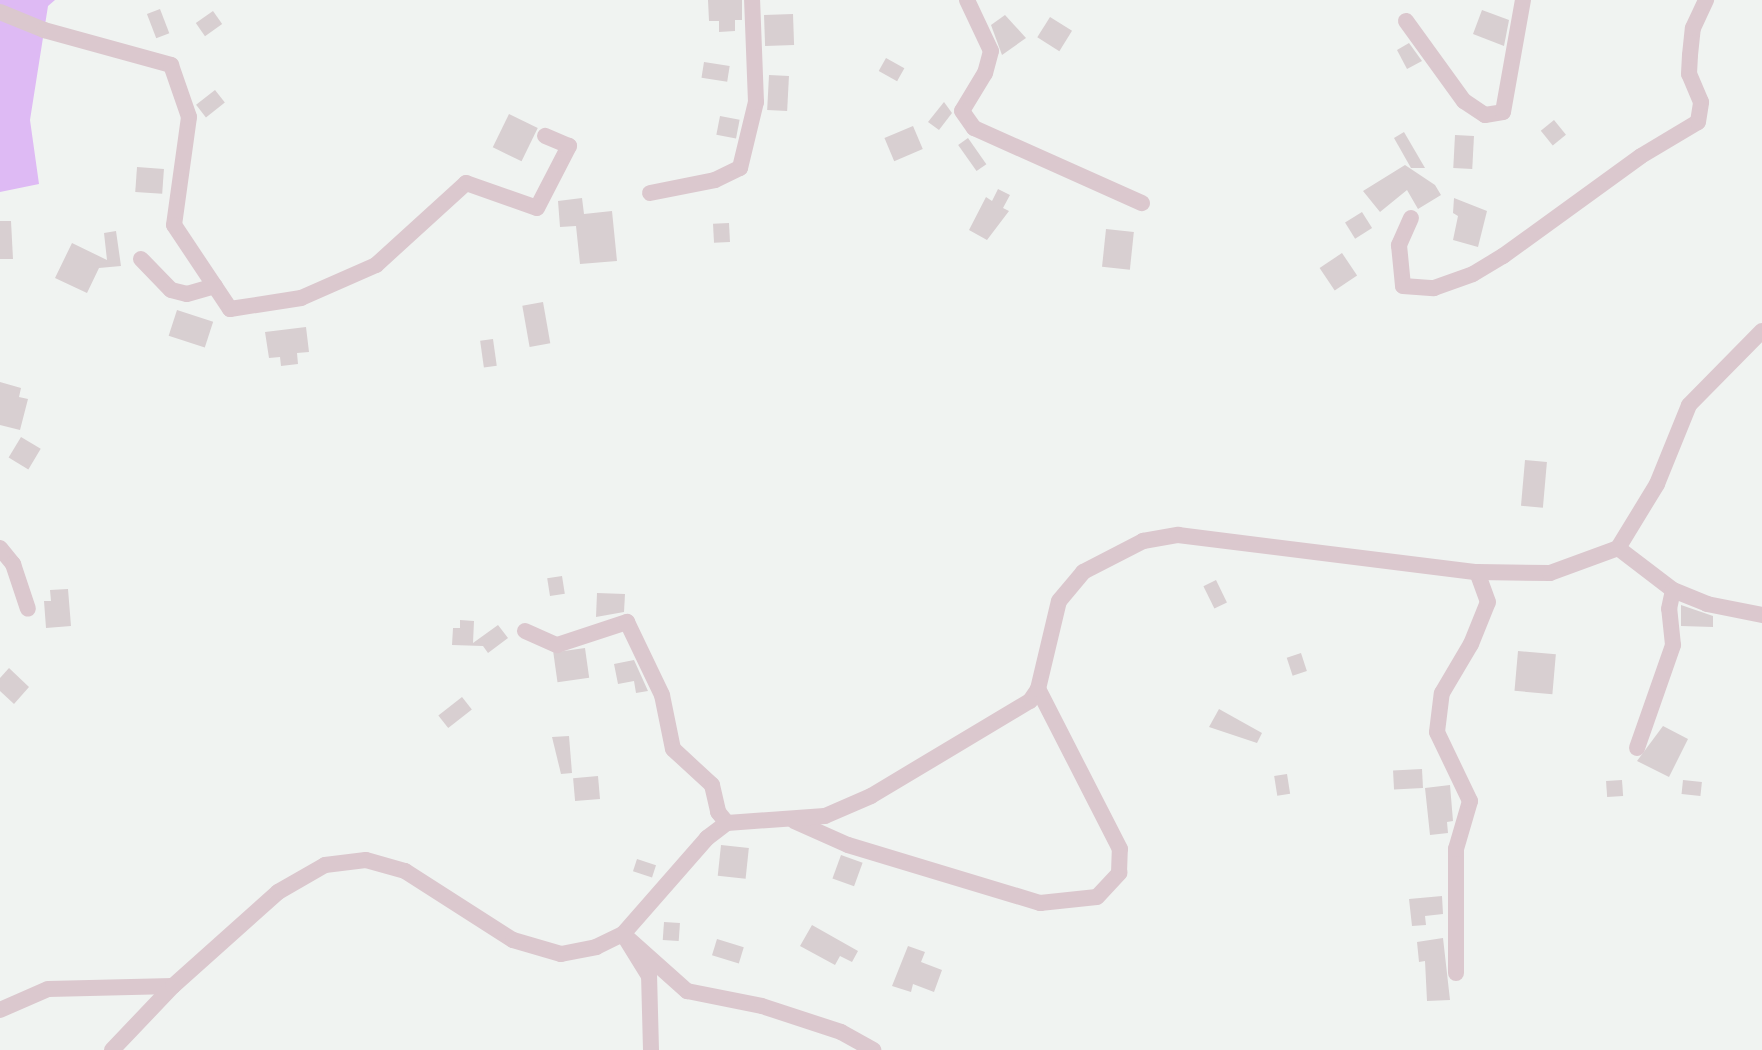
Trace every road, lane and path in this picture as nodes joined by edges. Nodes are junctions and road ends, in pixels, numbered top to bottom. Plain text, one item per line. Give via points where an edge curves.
1 (752, 0) edge
2 (967, 0) edge
3 (1523, 0) edge
4 (1706, 0) edge
5 (0, 12) edge
6 (1406, 22) dead end
7 (545, 136) dead end
8 (650, 193) dead end
9 (1142, 203) dead end
10 (1410, 218) dead end
11 (141, 259) dead end
12 (215, 286) junction
13 (1762, 331) edge
14 (0, 548) edge
15 (1618, 548) junction
16 (1477, 572) junction
17 (1673, 590) junction
18 (28, 609) dead end
19 (1762, 615) edge
20 (525, 631) dead end
21 (1038, 690) junction
22 (1637, 748) dead end
23 (794, 821) junction
24 (727, 823) junction
25 (623, 934) junction
26 (1456, 973) dead end
27 (173, 986) junction
28 (0, 1010) edge
29 (112, 1050) edge
30 (651, 1050) edge
31 (873, 1050) edge

1 - 8 street via 756,102 740,167 715,180
2 - 9 street via 991,51 985,74 962,111 974,128
3 - 6 street via 1510,93 1503,112 1485,115 1464,101
4 - 10 street via 1693,28 1690,55 1689,74 1701,102 1698,122 1641,156 1503,256 1474,274 1434,288 1403,286 1399,245
5 - 12 street via 44,30 171,65 189,117 174,225
7 - 12 street via 569,146 537,208 466,183 376,265 301,298 230,309
11 - 12 street via 171,290 187,294
13 - 15 street via 1689,405 1657,484
14 - 18 street via 13,565
15 - 16 street via 1550,573
15 - 17 street
16 - 21 street via 1178,535 1143,541 1083,572 1059,601
16 - 26 street via 1488,602 1471,644 1442,693 1437,732 1471,800 1456,849
17 - 19 street via 1707,604
17 - 22 street via 1669,609 1673,645
20 - 24 street via 557,645 627,622 662,695 673,749 712,785 718,812
21 - 23 street via 1030,701 986,730 871,796 825,816
21 - 23 street via 1120,849 1119,873 1097,897 1040,903 848,845
23 - 24 street
24 - 25 street via 706,838
25 - 27 street via 596,947 561,954 513,940 405,871 366,860 325,865 278,892
25 - 30 street via 649,976
25 - 31 street via 687,991 762,1006 841,1032
27 - 28 street via 48,989
27 - 29 street

